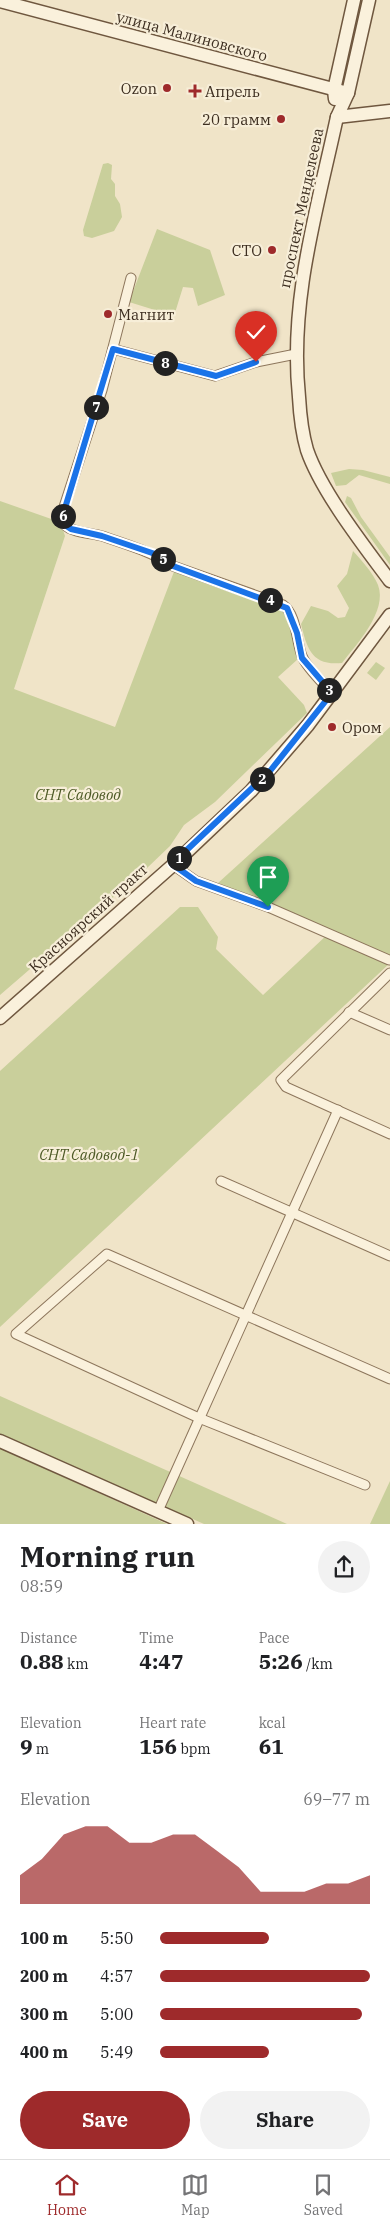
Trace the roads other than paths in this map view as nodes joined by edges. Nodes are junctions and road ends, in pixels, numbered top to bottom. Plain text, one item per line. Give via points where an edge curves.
1 (354, 0) edge
2 (369, 0) edge
3 (0, 1) edge
4 (334, 90) junction
5 (348, 94) junction
6 (390, 111) edge
7 (337, 116) junction
8 (131, 278) dead end
9 (113, 349) junction
10 (296, 354) junction
11 (390, 581) edge
12 (390, 614) edge
13 (332, 693) junction
14 (172, 864) junction
15 (389, 960) dead end
16 (390, 973) edge
17 (349, 1012) junction
18 (0, 1018) edge
19 (390, 1030) edge
20 (338, 1110) junction
21 (390, 1134) edge
22 (221, 1181) dead end
23 (292, 1213) junction
24 (390, 1256) edge
25 (244, 1316) junction
26 (390, 1379) edge
27 (200, 1418) junction
28 (0, 1441) edge
29 (365, 1485) dead end
30 (158, 1511) junction
31 (187, 1524) edge

1 - 4 main road, проспект Менделеева
2 - 5 main road, проспект Менделеева
3 - 4 main road, улица Малиновского
4 - 5 main road, улица Малиновского
4 - 7 main road, проспект Менделеева
5 - 7 main road, проспект Менделеева
6 - 7 main road
7 - 10 main road, проспект Менделеева via 304,269
8 - 9 street
9 - 10 street via 216,376 256,362
9 - 13 street via 63,510 65,525 158,555 173,566 283,605 294,626 302,658
10 - 11 main road, проспект Менделеева via 301,422 308,450 333,500
12 - 13 main road, Красноярский тракт
13 - 14 main road, Красноярский тракт via 270,771
14 - 15 street via 196,881 268,907
14 - 18 main road, Красноярский тракт
16 - 17 street
17 - 19 street
17 - 20 street via 281,1080 286,1087
20 - 21 street
20 - 23 street
22 - 23 street
23 - 24 street
23 - 25 street
25 - 26 street
25 - 27 street
25 - 27 street via 107,1254 16,1334
27 - 29 street
27 - 30 street
28 - 30 main road
30 - 31 main road

